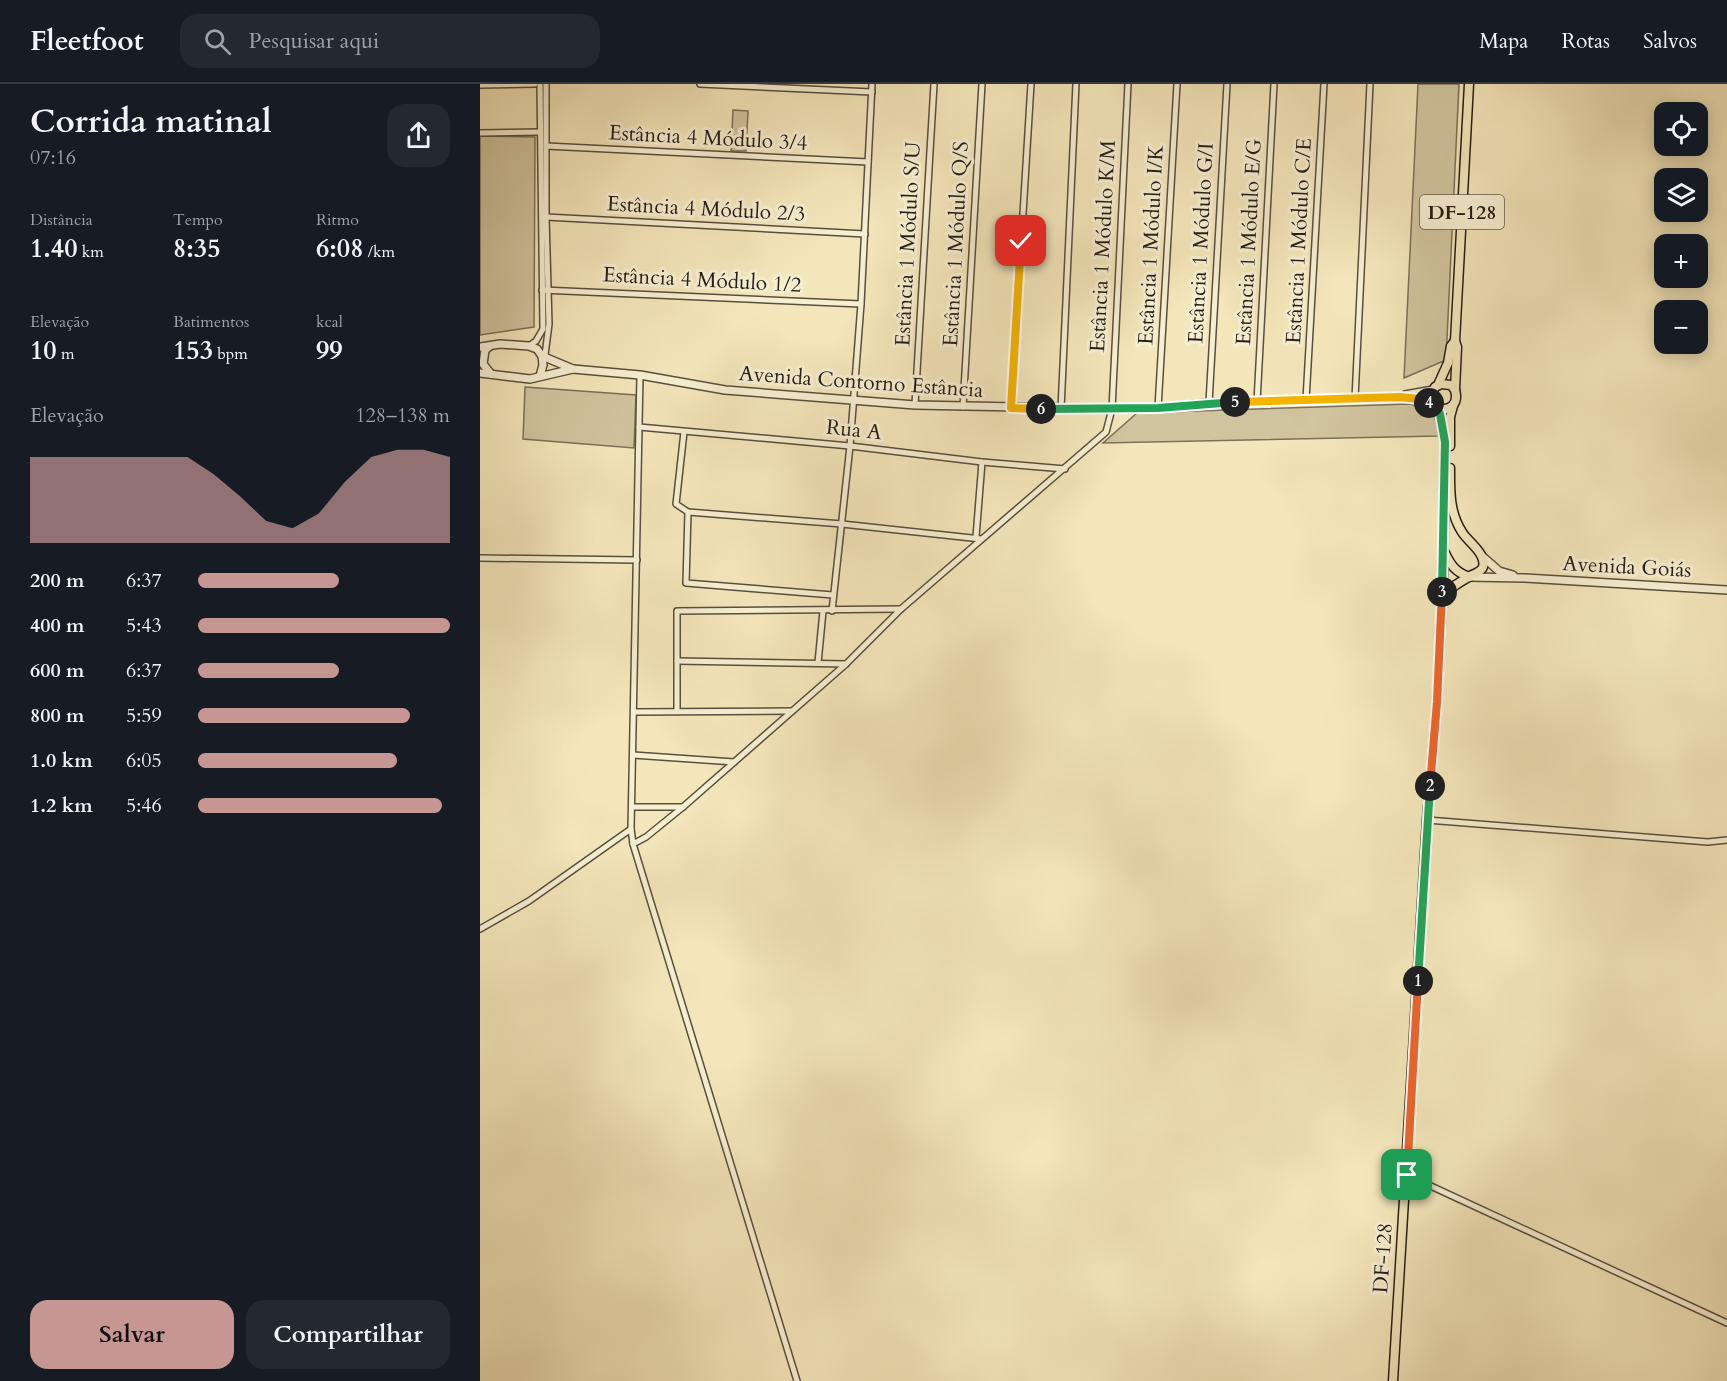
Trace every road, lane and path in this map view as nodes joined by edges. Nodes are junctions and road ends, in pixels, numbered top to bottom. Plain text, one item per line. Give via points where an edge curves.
1 (535, 84) edge
2 (540, 84) edge
3 (546, 84) edge
4 (700, 84) edge
5 (872, 84) edge
6 (934, 84) edge
7 (982, 84) edge
8 (1031, 84) edge
9 (1076, 84) edge
10 (1128, 84) edge
11 (1177, 84) edge
12 (1227, 84) edge
13 (1274, 84) edge
14 (1323, 84) edge
15 (1370, 84) edge
16 (1468, 84) edge
17 (480, 85) edge
18 (872, 92) junction
19 (540, 132) junction
20 (480, 133) edge
21 (546, 146) junction
22 (868, 162) junction
23 (546, 217) junction
24 (865, 234) junction
25 (545, 290) junction
26 (861, 304) junction
27 (1455, 341) junction
28 (491, 345) junction
29 (480, 346) edge
30 (529, 346) junction
31 (542, 356) junction
32 (573, 369) junction
33 (480, 373) edge
34 (491, 374) junction
35 (640, 375) junction
36 (540, 376) junction
37 (1435, 387) junction
38 (1455, 390) junction
39 (1400, 397) junction
40 (1355, 399) junction
41 (853, 400) junction
42 (1306, 400) junction
43 (1257, 402) junction
44 (1209, 403) junction
45 (915, 405) junction
46 (1453, 406) junction
47 (963, 407) junction
48 (1436, 407) junction
49 (1011, 408) junction
50 (1158, 408) junction
51 (1112, 409) junction
52 (1061, 410) junction
53 (639, 428) junction
54 (684, 432) junction
55 (850, 446) junction
56 (982, 462) junction
57 (1065, 469) junction
58 (688, 512) junction
59 (842, 524) junction
60 (1462, 533) junction
61 (978, 538) junction
62 (1443, 540) junction
63 (480, 558) edge
64 (1483, 558) junction
65 (637, 560) junction
66 (1469, 577) junction
67 (1525, 578) junction
68 (1727, 590) edge
69 (833, 595) junction
70 (1441, 598) junction
71 (901, 609) junction
72 (823, 611) junction
73 (832, 611) junction
74 (677, 661) junction
75 (818, 663) junction
76 (846, 664) junction
77 (677, 711) junction
78 (792, 711) junction
79 (634, 712) junction
80 (633, 755) junction
81 (734, 762) junction
82 (633, 807) junction
83 (683, 807) junction
84 (1427, 820) junction
85 (631, 829) junction
86 (1727, 840) edge
87 (633, 844) junction
88 (480, 929) edge
89 (1407, 1175) junction
90 (1727, 1323) edge
91 (797, 1381) edge
92 (1393, 1381) edge

1 - 17 street
2 - 19 street
3 - 21 street
4 - 18 street
5 - 18 street
6 - 45 street, Estância 1 Módulo S/U
7 - 47 street, Estância 1 Módulo Q/S
8 - 49 street
9 - 52 street
10 - 51 street, Estância 1 Módulo K/M
11 - 50 street, Estância 1 Módulo I/K
12 - 44 street, Estância 1 Módulo G/I
13 - 43 street, Estância 1 Módulo E/G
14 - 42 street, Estância 1 Módulo C/E
15 - 40 street
16 - 27 main road, DF-128 / DF-128
18 - 22 street
19 - 20 street
19 - 21 street
19 - 25 street
21 - 22 street, Estância 4 Módulo 3/4
21 - 23 street
22 - 24 street
23 - 24 street, Estância 4 Módulo 2/3
23 - 25 street
24 - 26 street
25 - 26 street, Estância 4 Módulo 1/2
25 - 30 street via 543,329
25 - 31 street via 549,324
26 - 41 street
27 - 37 main road, DF-128 / DF-128
27 - 38 main road, DF-128 / DF-128
28 - 29 street
28 - 30 street
28 - 34 street via 485,350 483,364
30 - 31 street, Avenida Contorno Estância
31 - 32 street, Avenida Contorno Estância
31 - 36 street
32 - 35 street, Avenida Contorno Estância
32 - 36 street, Avenida Contorno Estância
33 - 34 street, Avenida Contorno Estância
34 - 36 street, Avenida Contorno Estância
35 - 41 street, Avenida Contorno Estância via 725,390
35 - 53 street
37 - 38 main road via 1448,384
37 - 39 street, Avenida Contorno Estância
37 - 48 main road, DF-128 via 1431,400
38 - 46 main road, DF-128
39 - 40 street, Avenida Contorno Estância
39 - 48 street, Avenida Contorno Estância via 1419,399
40 - 42 street, Avenida Contorno Estância
41 - 45 street, Avenida Contorno Estância
41 - 55 street
42 - 43 street, Avenida Contorno Estância
43 - 44 street, Avenida Contorno Estância
44 - 50 street, Avenida Contorno Estância
45 - 47 street, Avenida Contorno Estância
46 - 48 main road
46 - 60 main road, DF-128 via 1450,491
47 - 49 street, Avenida Contorno Estância
48 - 62 main road, DF-128 / DF-128 via 1445,442
49 - 52 street, Avenida Contorno Estância
50 - 51 street, Avenida Contorno Estância
51 - 52 street, Avenida Contorno Estância
51 - 57 street, Estância 1 Módulo K/M via 1106,432
53 - 54 street, Rua A
53 - 65 street
54 - 55 street, Rua A
54 - 58 street via 676,504
55 - 56 street, Rua A
55 - 59 street
56 - 57 street, Rua A
56 - 61 street
57 - 61 street, Estância 1 Módulo K/M
58 - 59 street
58 - 69 street via 686,583
59 - 61 street
59 - 69 street
60 - 62 main road via 1453,532
60 - 64 main road, DF-128
61 - 71 street, Estância 1 Módulo K/M
62 - 66 main road via 1450,566
62 - 70 main road, DF-128 / DF-128
63 - 65 street
64 - 66 main road via 1482,569
64 - 67 street, Avenida Goiás via 1499,571
65 - 79 street
66 - 67 street, Avenida Goiás
66 - 70 main road
67 - 68 street, Avenida Goiás
69 - 73 street
70 - 84 main road, DF-128 / DF-128
71 - 73 street
71 - 76 street, Estância 1 Módulo K/M
72 - 73 street
72 - 74 street via 677,611
72 - 75 street
74 - 75 street
74 - 77 street
75 - 76 street
76 - 78 street, Estância 1 Módulo K/M
77 - 78 street
77 - 79 street
78 - 81 street, Estância 1 Módulo K/M
79 - 80 street
80 - 81 street
80 - 82 street
81 - 83 street, Estância 1 Módulo K/M
82 - 83 street
82 - 85 street
83 - 87 street, Estância 1 Módulo K/M
84 - 86 street via 1708,842
84 - 89 main road, DF-128 / DF-128
85 - 87 street
85 - 88 street via 529,901
87 - 91 street
89 - 90 street
89 - 92 main road, DF-128 / DF-128

